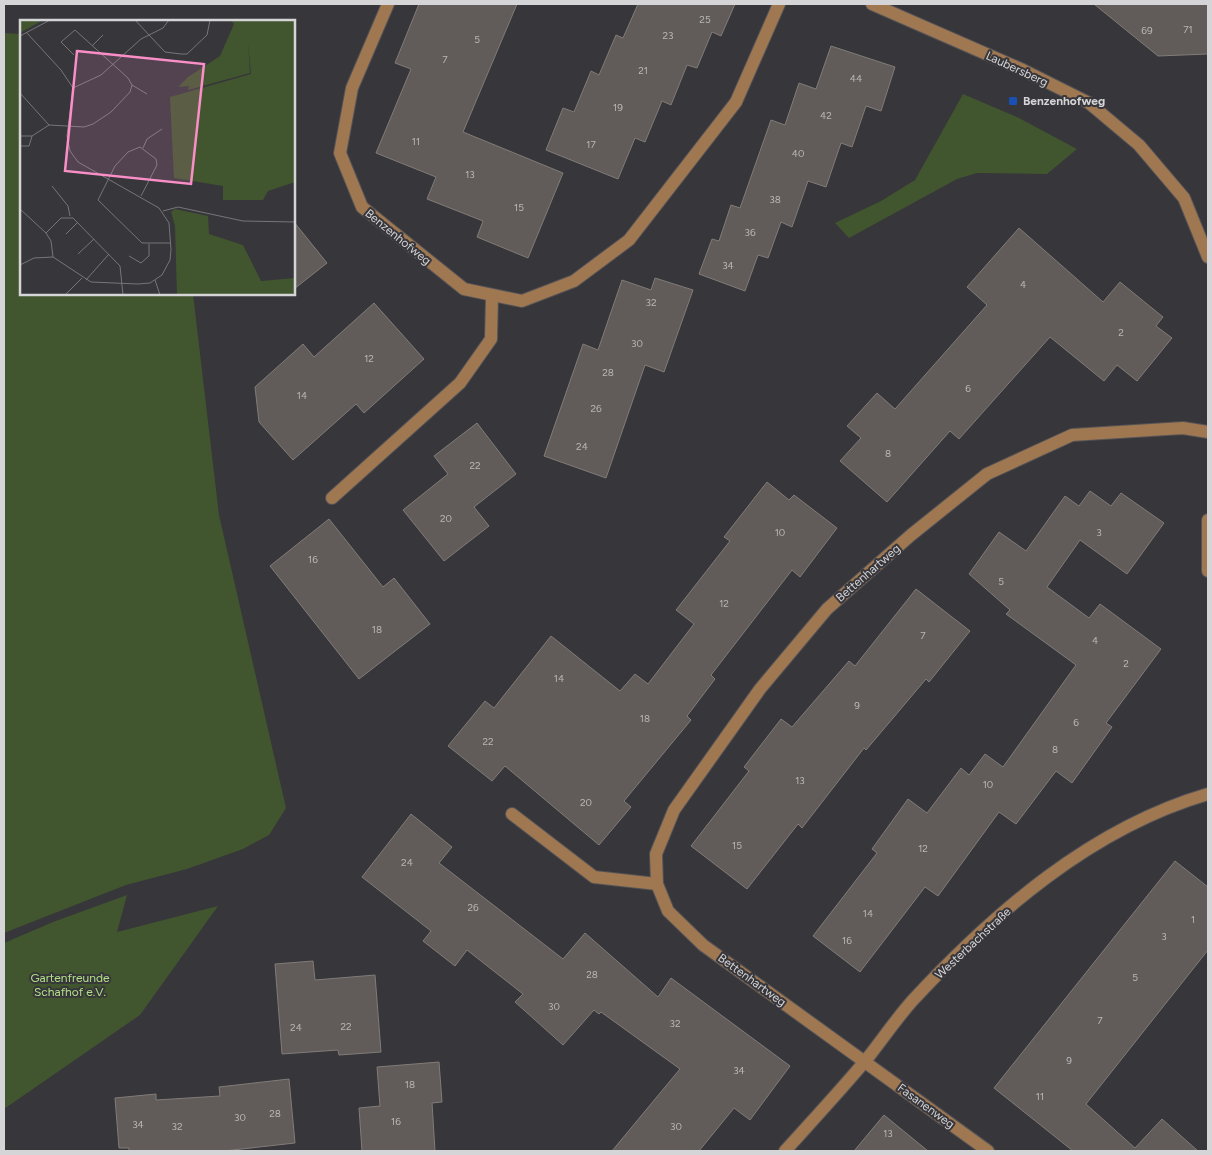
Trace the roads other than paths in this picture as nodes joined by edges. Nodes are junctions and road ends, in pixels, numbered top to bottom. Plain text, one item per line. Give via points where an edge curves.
1 (388, 4) edge
2 (778, 4) edge
3 (872, 4) edge
4 (1208, 257) edge
5 (492, 296) junction
6 (1208, 432) edge
7 (332, 498) dead end
8 (1208, 520) edge
9 (1208, 571) edge
10 (1208, 794) edge
11 (512, 814) dead end
12 (657, 884) junction
13 (865, 1061) junction
14 (785, 1151) edge
15 (988, 1151) edge

1 - 5 street, Benzenhofweg via 352,88 340,153 362,207 464,289
2 - 5 street, Benzenhofweg via 736,102 629,240 574,281 522,301
3 - 4 street, Laubersberg via 1090,103 1139,145 1184,198
5 - 7 street via 491,339 460,383
6 - 12 street, Bettenhartweg via 1183,428 1072,435 987,474 911,535 827,609 760,689 674,810 656,854
8 - 9 street
10 - 13 street, Westerbachstraße via 1177,803 1130,824 1051,873 964,949 912,1002
11 - 12 street via 594,877
12 - 13 street, Bettenhartweg via 668,911 703,945
13 - 14 street, Westerbachstraße
13 - 15 street, Fasanenweg

